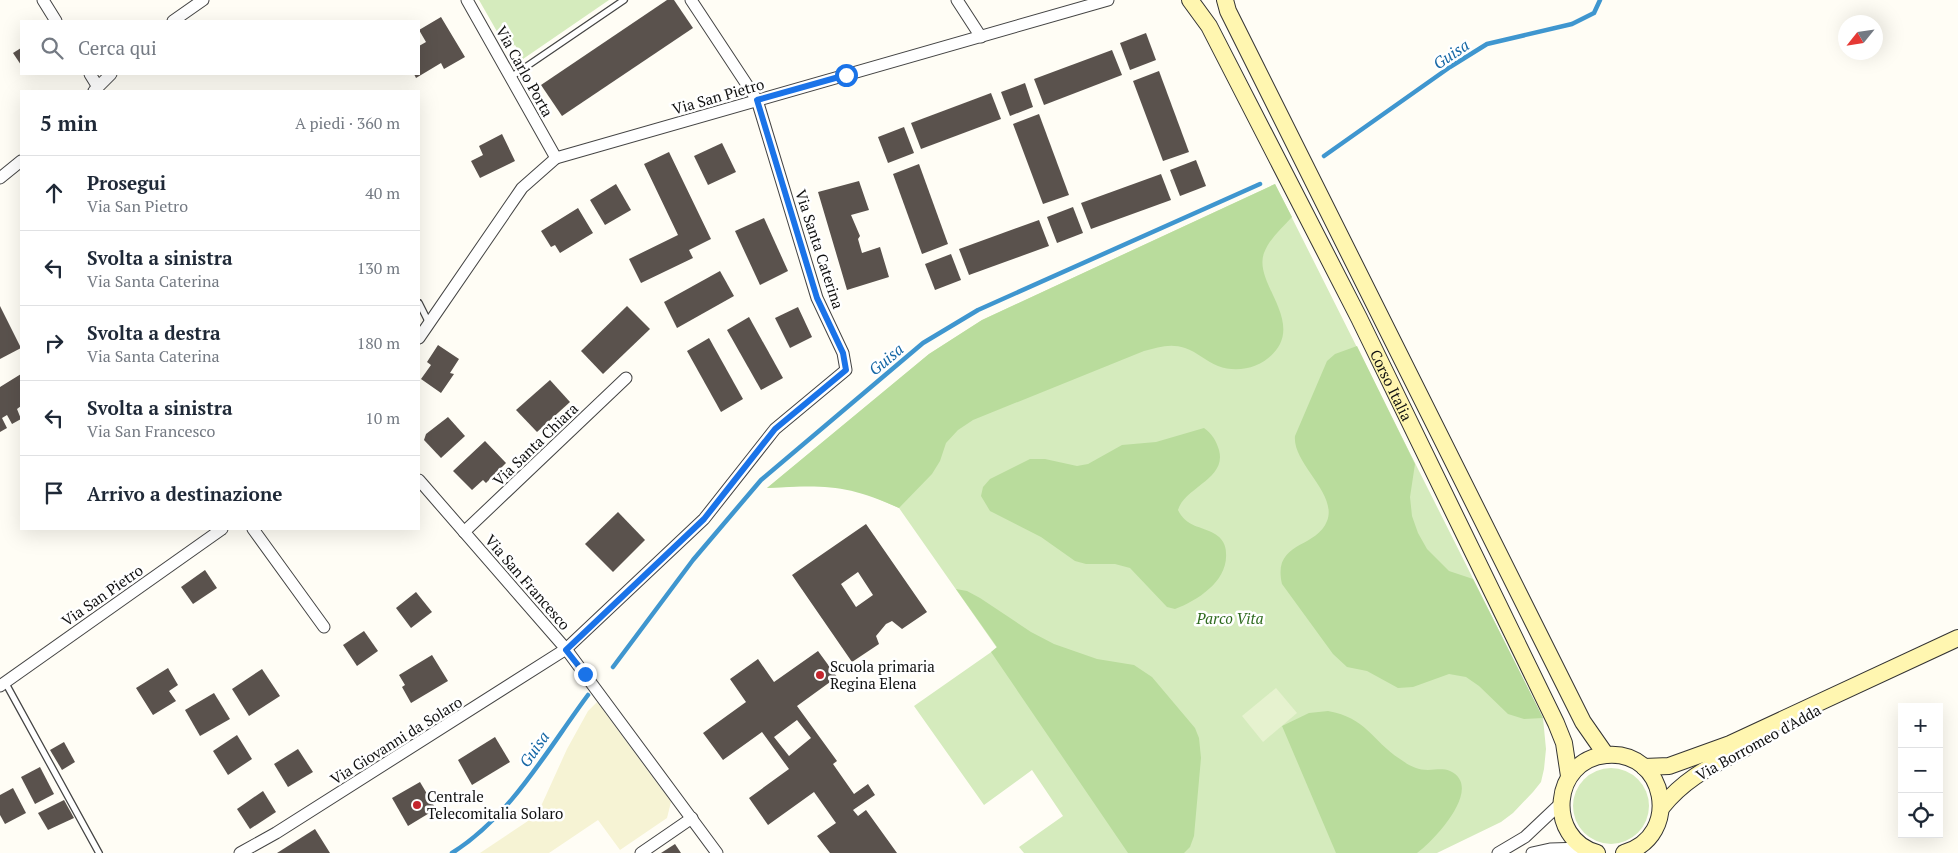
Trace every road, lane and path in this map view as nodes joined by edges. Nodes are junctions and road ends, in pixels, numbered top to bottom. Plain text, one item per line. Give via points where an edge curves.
1 (43, 0) edge
2 (203, 0) edge
3 (467, 0) edge
4 (624, 0) edge
5 (691, 0) edge
6 (957, 0) edge
7 (1108, 0) edge
8 (1224, 0) edge
9 (1192, 1) edge
10 (55, 20) edge
11 (174, 20) edge
12 (981, 37) junction
13 (90, 75) edge
14 (110, 75) edge
15 (511, 76) junction
16 (96, 89) edge
17 (757, 100) junction
18 (556, 158) junction
19 (20, 162) edge
20 (0, 178) edge
21 (420, 305) edge
22 (429, 323) junction
23 (420, 336) edge
24 (626, 378) dead end
25 (420, 481) edge
26 (221, 530) edge
27 (254, 530) edge
28 (464, 532) junction
29 (324, 627) dead end
30 (1958, 638) edge
31 (566, 650) junction
32 (3, 684) edge
33 (1861, 685) junction
34 (1606, 755) junction
35 (1644, 767) junction
36 (1569, 776) junction
37 (1561, 803) junction
38 (1662, 807) junction
39 (692, 818) junction
40 (1655, 829) junction
41 (1590, 850) edge
42 (99, 853) edge
43 (240, 853) edge
44 (641, 853) edge
45 (718, 853) edge
46 (1498, 853) edge
47 (1532, 853) edge
48 (1624, 853) edge
49 (1653, 853) edge

1 - 10 street
2 - 11 street
3 - 15 street, Via Carlo Porta
4 - 15 lane
5 - 17 street, Via Santa Caterina
6 - 12 street
7 - 12 street, Via San Pietro
8 - 34 street, Corso Italia via 1583,722
9 - 36 street, Corso Italia via 1209,26 1358,318 1547,705 1564,743
12 - 17 street, Via San Pietro
13 - 16 street
14 - 16 street
15 - 18 street, Via Carlo Porta
17 - 18 street, Via San Pietro
17 - 31 street, Via Santa Caterina via 817,298 846,361 846,370 775,429 704,519
18 - 22 street, Via San Pietro via 522,188
19 - 20 street
21 - 22 lane
22 - 23 street, Via San Pietro
24 - 28 street, Via Santa Chiara
25 - 28 street, Via San Francesco
26 - 32 street, Via San Pietro
27 - 29 street
28 - 31 street, Via San Francesco
30 - 33 street, Via Borromeo d'Adda
31 - 39 street, Via San Francesco
31 - 43 street, Via Giovanni da Solaro
32 - 42 lane
33 - 35 street, Via Borromeo d'Adda via 1694,759 1669,766
33 - 38 street, Via Borromeo d'Adda via 1694,777 1676,789
34 - 35 street via 1620,755
34 - 36 street via 1581,764
35 - 38 street via 1658,788
36 - 37 street
37 - 41 street via 1562,817 1568,830
37 - 46 street via 1525,837
38 - 40 street
39 - 44 street
39 - 45 street, Via San Francesco
40 - 48 street via 1646,841
40 - 49 street
41 - 47 street via 1550,849

